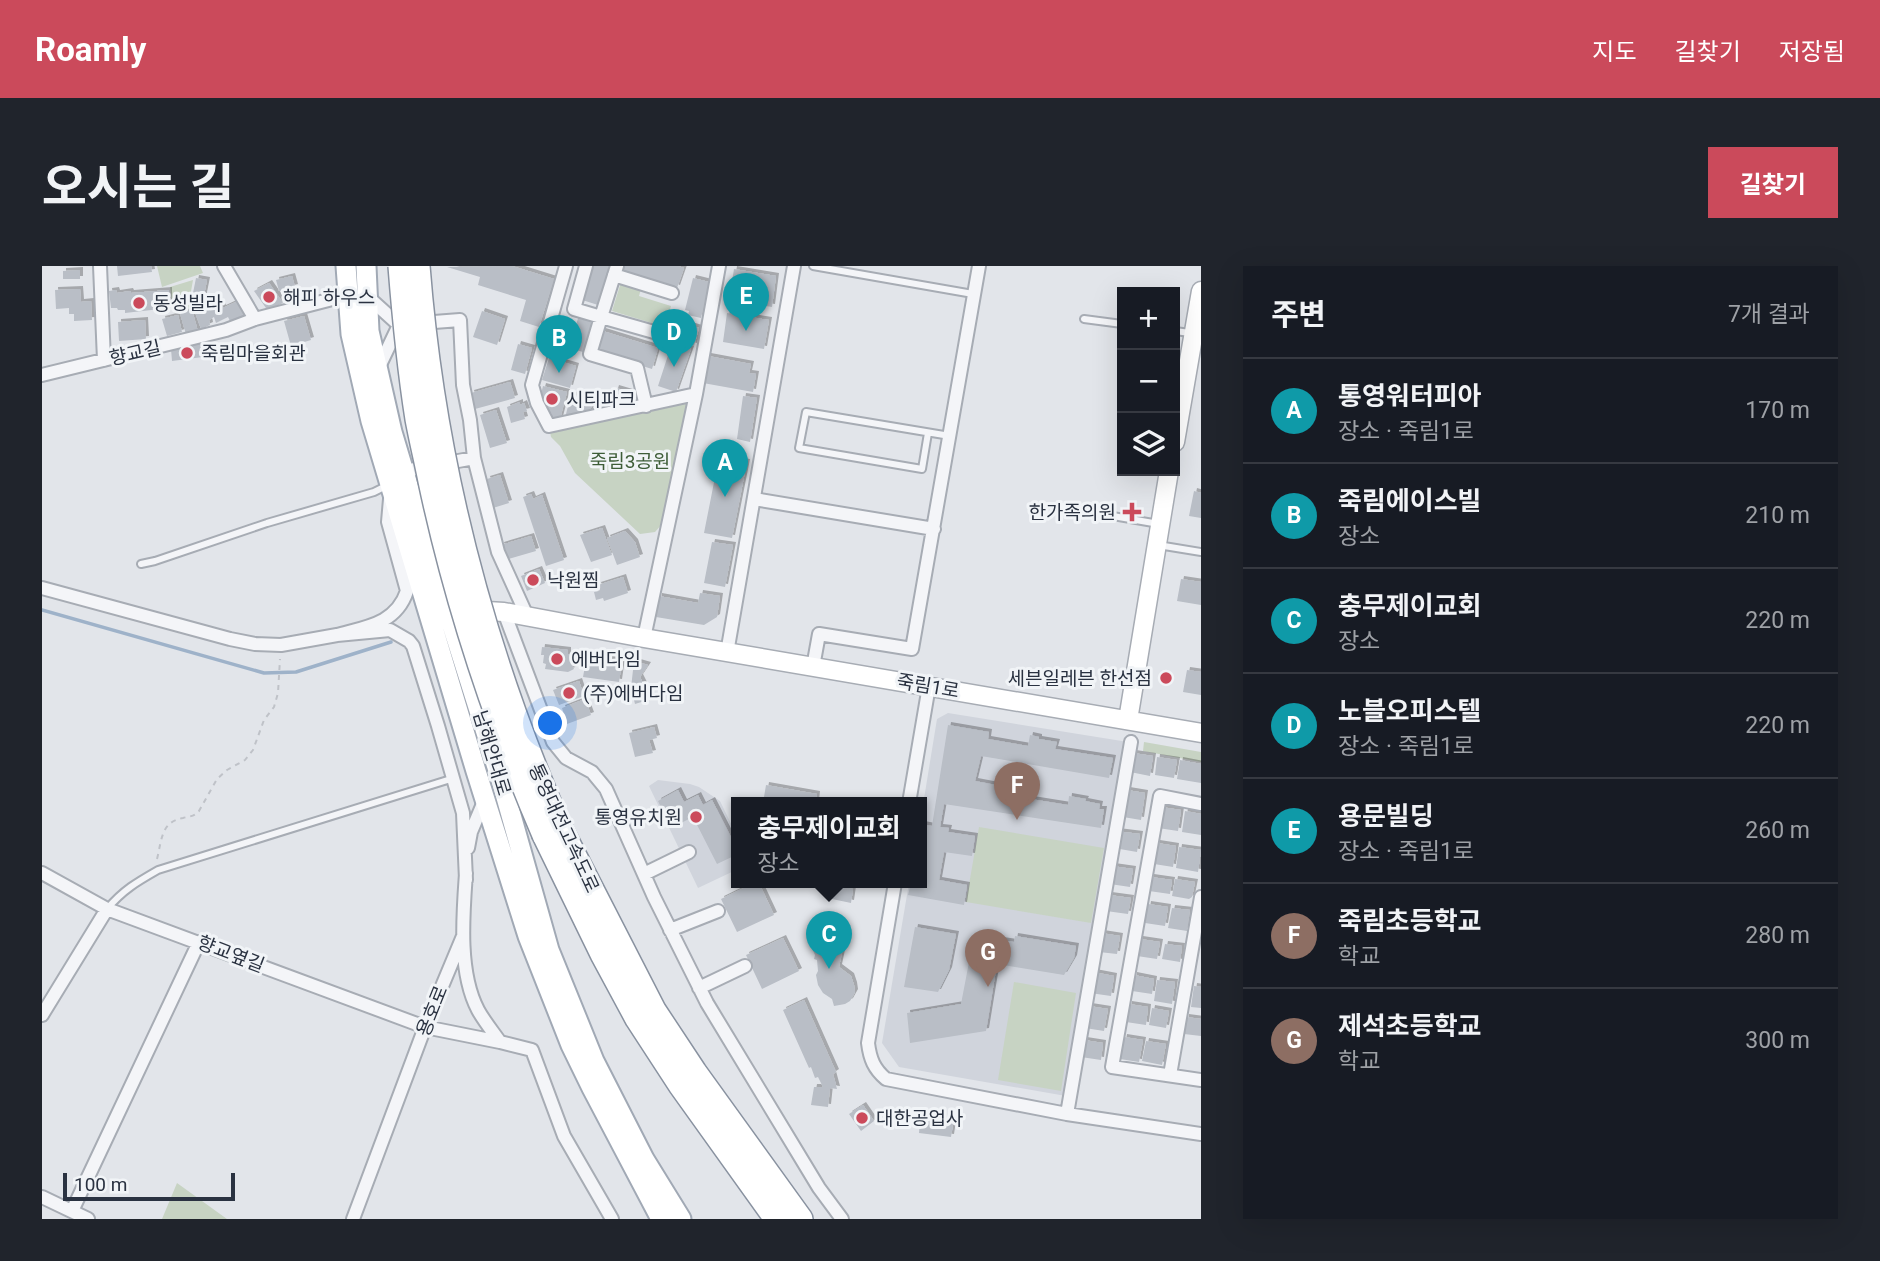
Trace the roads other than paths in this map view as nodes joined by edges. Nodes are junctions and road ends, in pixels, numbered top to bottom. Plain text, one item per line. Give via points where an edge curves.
1 (100, 266) edge
2 (224, 266) edge
3 (346, 266) edge
4 (366, 266) edge
5 (400, 266) edge
6 (418, 266) edge
7 (566, 266) edge
8 (586, 266) edge
9 (719, 266) edge
10 (794, 266) edge
11 (813, 266) edge
12 (979, 266) edge
13 (615, 270) edge
14 (1201, 291) edge
15 (672, 293) dead end
16 (358, 295) junction
17 (974, 295) junction
18 (601, 317) junction
19 (255, 319) junction
20 (1084, 319) dead end
21 (1117, 323) edge
22 (399, 326) junction
23 (1180, 333) edge
24 (661, 334) dead end
25 (1196, 341) edge
26 (104, 360) junction
27 (378, 370) junction
28 (42, 375) edge
29 (696, 394) junction
30 (646, 406) junction
31 (1180, 418) edge
32 (928, 433) junction
33 (950, 436) junction
34 (474, 458) junction
35 (1169, 476) edge
36 (398, 478) junction
37 (754, 499) junction
38 (1061, 506) dead end
39 (1160, 524) junction
40 (934, 529) junction
41 (1157, 545) junction
42 (1201, 552) edge
43 (141, 564) dead end
44 (42, 588) edge
45 (438, 612) junction
46 (504, 612) junction
47 (527, 616) junction
48 (337, 635) junction
49 (644, 638) junction
50 (727, 653) junction
51 (813, 667) junction
52 (929, 686) junction
53 (1128, 720) junction
54 (1201, 733) edge
55 (1131, 742) dead end
56 (454, 778) junction
57 (910, 797) edge
58 (485, 799) junction
59 (1201, 804) edge
60 (552, 830) junction
61 (689, 852) dead end
62 (42, 873) edge
63 (644, 874) junction
64 (466, 880) junction
65 (894, 888) edge
66 (1201, 897) edge
67 (107, 909) junction
68 (718, 911) dead end
69 (670, 930) junction
70 (464, 933) junction
71 (199, 942) junction
72 (745, 966) dead end
73 (699, 988) junction
74 (42, 1015) edge
75 (425, 1027) junction
76 (500, 1042) junction
77 (1170, 1075) junction
78 (1201, 1080) edge
79 (1067, 1114) junction
80 (1201, 1134) edge
81 (42, 1197) edge
82 (72, 1211) junction
83 (88, 1219) edge
84 (353, 1219) edge
85 (612, 1219) edge
86 (661, 1219) edge
87 (681, 1219) edge
88 (776, 1219) edge
89 (801, 1219) edge
90 (842, 1219) edge

1 - 26 street
2 - 19 street
3 - 16 main road, 남해안대로
4 - 16 main road, 남해안대로
5 - 60 highway, 통영대전고속도로, bridge via 417,420 439,522 473,645 520,778
6 - 60 highway, 통영대전고속도로, bridge via 436,414 454,509 479,604
7 - 30 street via 532,385 549,426
8 - 18 street via 574,309
9 - 29 street
10 - 37 street
11 - 17 lane
12 - 17 street
13 - 15 street
13 - 18 street
14 - 25 street
16 - 19 street, 향교길
16 - 22 street
16 - 27 main road, 남해안대로
16 - 36 main road, 남해안대로 via 351,334 363,388
17 - 33 street
18 - 24 street
18 - 30 street via 590,354 637,368
19 - 26 street, 향교길
20 - 21 lane
22 - 27 street
22 - 34 street via 460,320 463,385
23 - 25 lane
25 - 31 street
26 - 28 street, 향교길
27 - 36 main road, 남해안대로
29 - 30 street
29 - 49 street
32 - 32 lane via 806,412 799,448 922,469
32 - 33 lane
33 - 40 street
34 - 36 street
34 - 47 street via 498,552
35 - 39 street
36 - 43 lane via 374,492
36 - 45 main road, 남해안대로
36 - 48 street via 388,522 407,591 386,620
37 - 40 street
37 - 50 street
38 - 39 lane
39 - 41 street
40 - 51 street via 912,649 819,634
41 - 42 lane
41 - 53 street
44 - 48 street via 255,644 281,645
45 - 46 street, 죽림1로
45 - 58 main road, 남해안대로
45 - 87 main road, 남해안대로 via 502,783 550,950 594,1061
46 - 47 street, 죽림1로
46 - 63 street via 553,742 606,789
47 - 49 street, 죽림1로
48 - 56 street via 390,629 409,641
49 - 50 street, 죽림1로
50 - 51 street, 죽림1로
51 - 52 street, 죽림1로
52 - 53 street, 죽림1로
52 - 57 street
53 - 54 street, 죽림1로
55 - 79 street
56 - 64 street via 463,813
56 - 67 lane via 158,870 119,894
58 - 64 street, 용호로 via 471,832
58 - 86 main road, 남해안대로 via 528,936 571,1045
59 - 77 street via 1160,796 1112,1067
60 - 88 highway, 통영대전고속도로 via 602,954 637,1019
60 - 89 highway, 통영대전고속도로 via 654,1010
61 - 63 street
62 - 67 street, 향교옆길
63 - 69 street
64 - 70 street, 용호로
65 - 79 street via 868,1043 875,1070 886,1079
66 - 77 street
67 - 71 street, 향교옆길
67 - 74 street
68 - 69 street
69 - 73 street
70 - 75 street, 용호로
70 - 76 street via 467,980 478,1009
71 - 75 street, 향교옆길
71 - 82 street
72 - 73 street
73 - 90 street via 769,1108
75 - 76 street, 향교옆길
75 - 84 street, 용호로
76 - 85 street, 향교옆길 via 532,1050 564,1136
77 - 78 street
79 - 80 street
81 - 82 street
82 - 83 street

